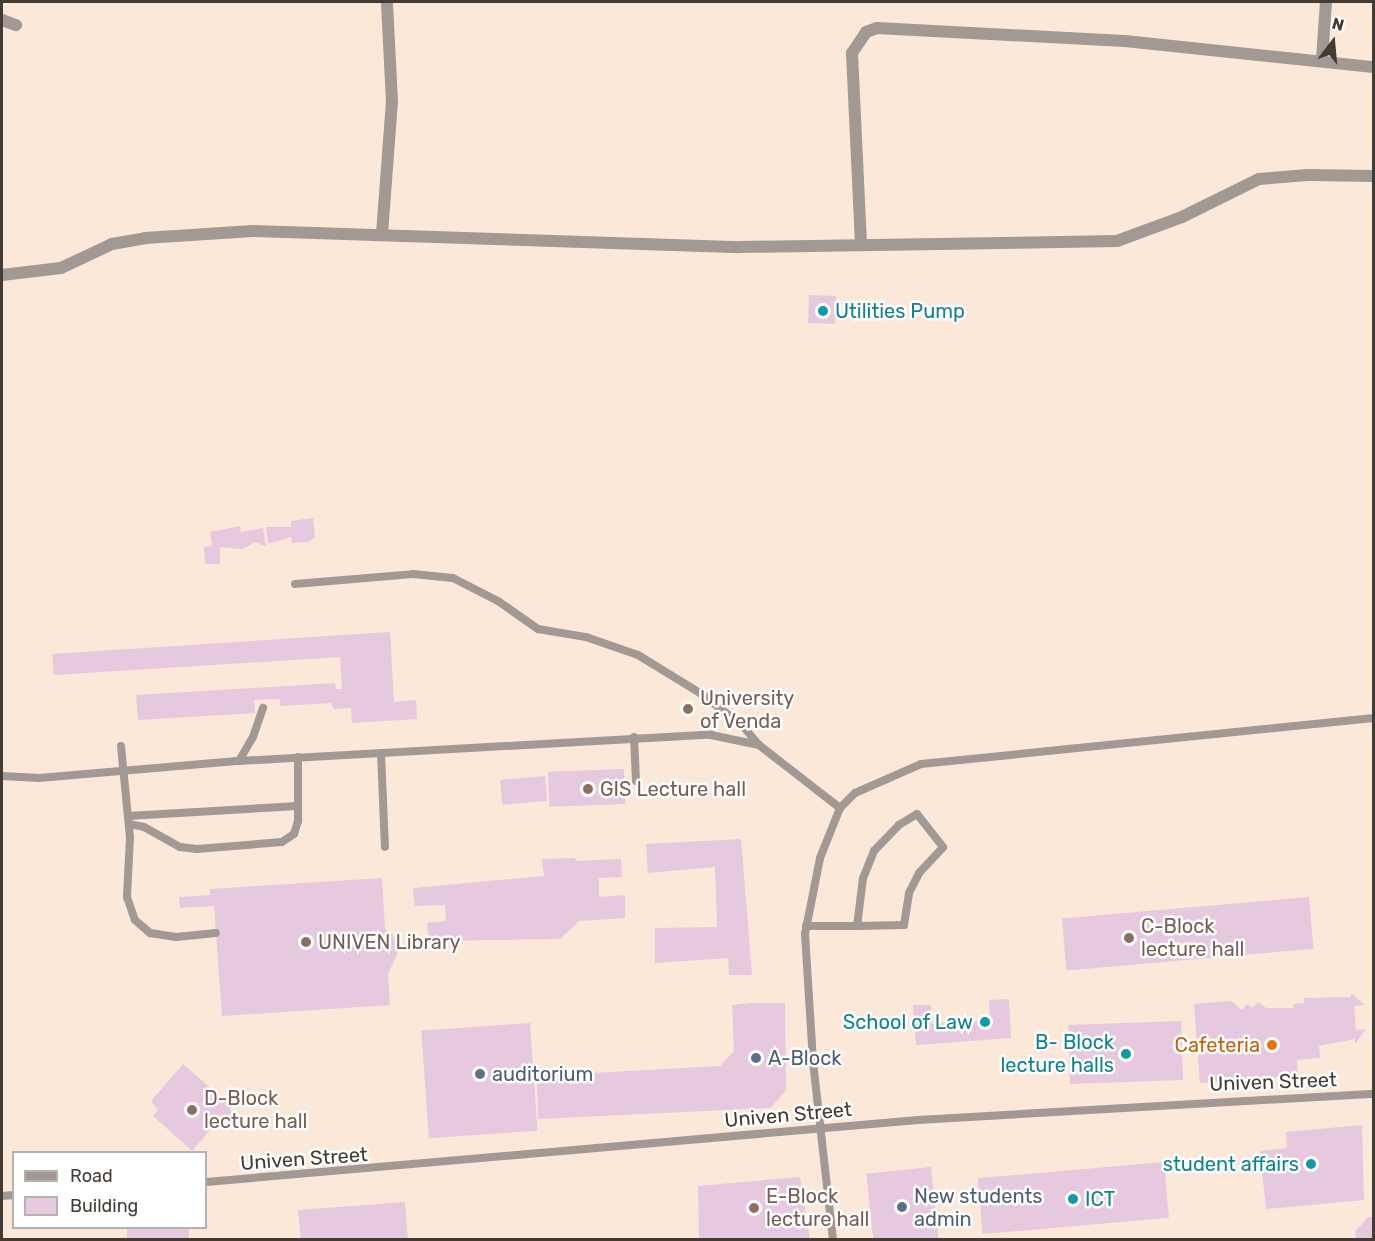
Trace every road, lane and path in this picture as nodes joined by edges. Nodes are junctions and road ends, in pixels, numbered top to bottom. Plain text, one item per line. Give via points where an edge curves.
1 (387, 2) edge
2 (1326, 2) edge
3 (2, 20) edge
4 (16, 25) dead end
5 (1322, 59) junction
6 (1374, 67) edge
7 (1374, 176) edge
8 (382, 234) junction
9 (861, 244) junction
10 (2, 275) edge
11 (295, 584) dead end
12 (263, 708) dead end
13 (1374, 718) edge
14 (634, 737) junction
15 (759, 745) junction
16 (120, 746) dead end
17 (381, 753) junction
18 (298, 758) junction
19 (239, 761) junction
20 (123, 771) junction
21 (2, 776) edge
22 (636, 782) dead end
23 (298, 806) junction
24 (840, 808) junction
25 (129, 820) junction
26 (385, 847) dead end
27 (857, 926) junction
28 (806, 927) junction
29 (216, 933) dead end
30 (1374, 1094) edge
31 (823, 1128) junction
32 (207, 1182) edge
33 (832, 1239) edge

1 - 8 street via 392,102
2 - 5 street
3 - 4 street
5 - 6 street
5 - 9 street via 1102,39 877,28 866,32 852,53
7 - 9 street via 1259,179 1182,217 1117,241
8 - 9 street via 594,244
8 - 10 street via 253,231 145,238 112,244 61,268
11 - 15 lane via 424,574 453,578 498,601 538,629 586,637 638,655 700,693 742,725
12 - 19 lane
13 - 24 lane via 921,764 855,793
14 - 15 lane via 711,735
14 - 17 lane
14 - 22 lane
15 - 24 lane
16 - 20 lane
17 - 18 lane
17 - 26 lane
18 - 19 lane
18 - 23 lane
19 - 20 lane
20 - 21 lane via 39,778
20 - 25 lane
23 - 25 lane
23 - 25 lane via 297,827 282,842 180,847
24 - 28 lane via 820,858
25 - 29 lane via 126,880 135,920 150,933 176,937
27 - 27 lane via 863,878 874,851 899,825 917,814 943,847 919,873 909,893 904,925
27 - 28 lane
28 - 31 lane via 805,966
30 - 31 lane, Univen Street
31 - 32 lane, Univen Street
31 - 33 lane

